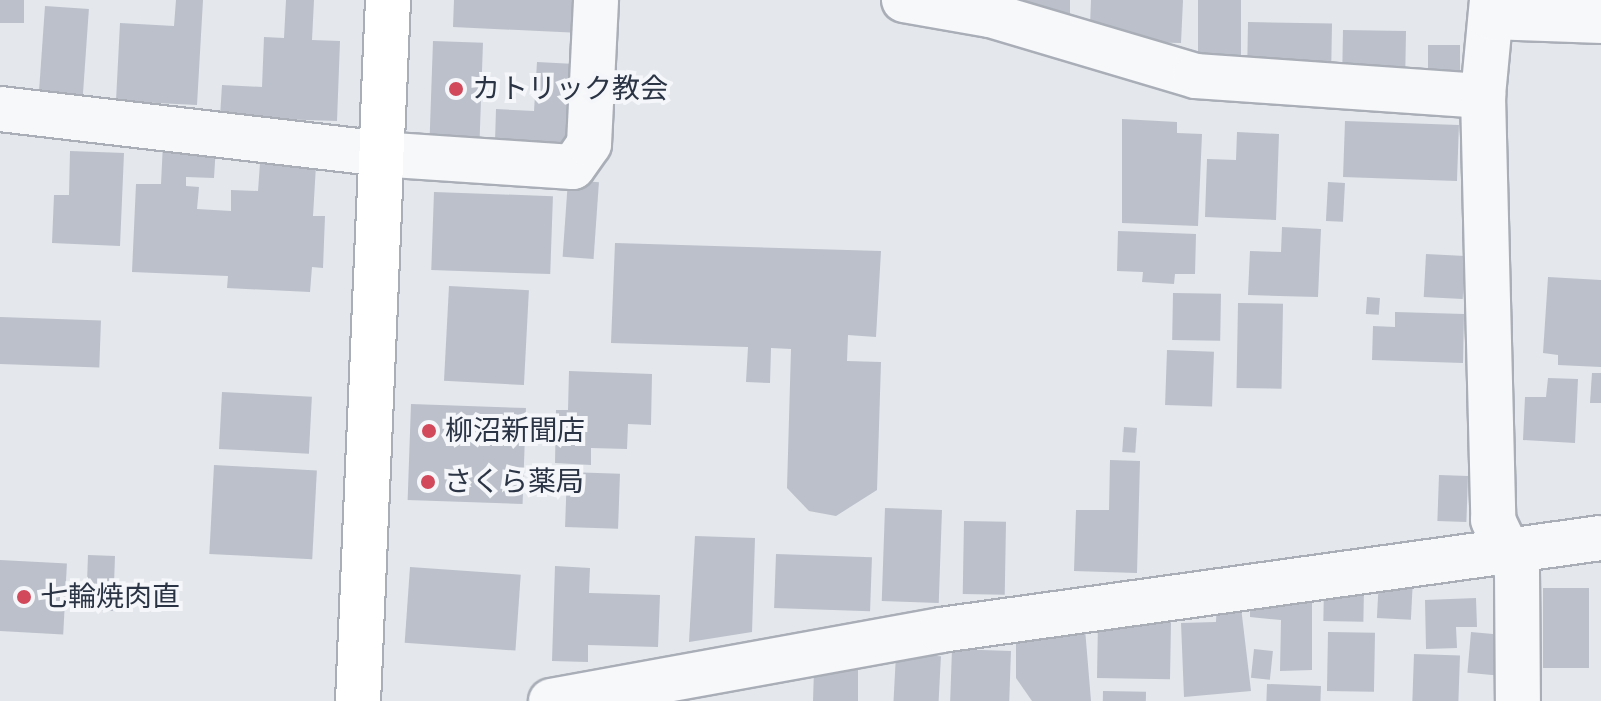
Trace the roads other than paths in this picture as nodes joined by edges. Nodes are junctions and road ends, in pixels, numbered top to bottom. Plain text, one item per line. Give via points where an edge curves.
1 (388, 0) edge
2 (596, 0) edge
3 (904, 0) edge
4 (1492, 9) edge
5 (1601, 21) edge
6 (1483, 96) junction
7 (0, 109) edge
8 (380, 151) junction
9 (1601, 538) edge
10 (1510, 549) junction
11 (358, 701) edge
12 (551, 701) edge
13 (1518, 701) edge

1 - 8 street
2 - 8 street via 589,144 573,167
3 - 6 street via 990,15 1196,76
4 - 5 street
4 - 6 street
6 - 10 street via 1493,520
7 - 8 street
8 - 11 street
9 - 10 street
10 - 12 street via 941,630
10 - 13 street via 1517,571

